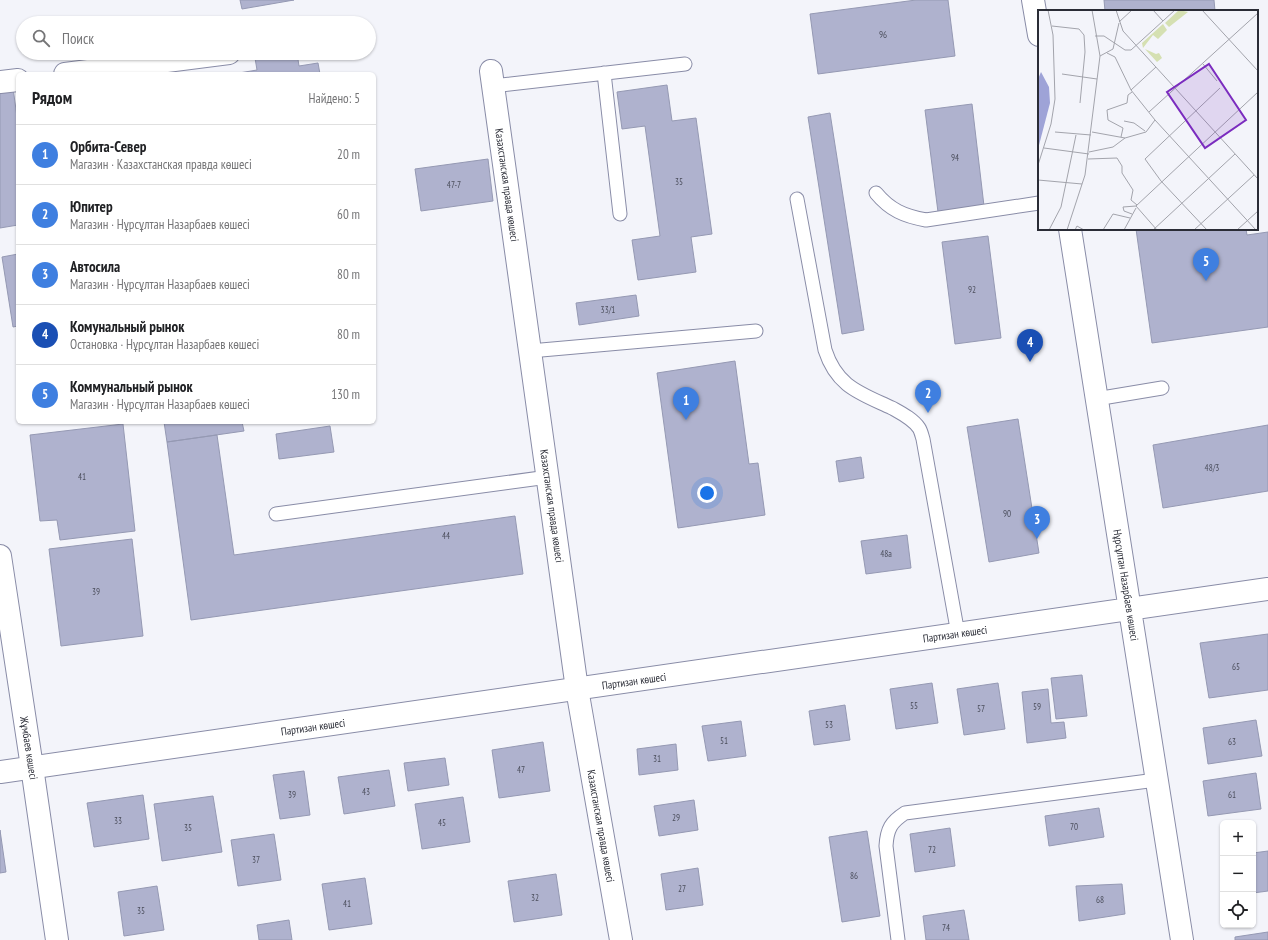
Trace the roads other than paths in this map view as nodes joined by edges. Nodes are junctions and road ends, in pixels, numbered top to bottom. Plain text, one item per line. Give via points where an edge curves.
1 (1033, 0) edge
2 (1038, 29) edge
3 (174, 60) edge
4 (685, 64) dead end
5 (81, 72) edge
6 (604, 73) junction
7 (492, 78) joint
8 (16, 80) edge
9 (0, 82) edge
10 (876, 193) dead end
11 (797, 199) dead end
12 (1038, 203) edge
13 (620, 214) dead end
14 (1070, 230) edge
15 (756, 331) dead end
16 (530, 351) junction
17 (1162, 388) dead end
18 (1096, 399) junction
19 (548, 477) junction
20 (276, 514) dead end
21 (0, 558) edge
22 (1268, 589) edge
23 (1130, 609) junction
24 (958, 634) junction
25 (577, 689) junction
26 (32, 767) junction
27 (0, 772) edge
28 (1156, 780) junction
29 (57, 940) edge
30 (621, 940) edge
31 (898, 940) edge
32 (1182, 940) edge

1 - 2 street
3 - 5 street
4 - 6 lane
6 - 7 lane
6 - 13 lane
7 - 16 street, Казахстанская правда көшесі
8 - 9 street
10 - 12 lane via 885,204 899,212 926,220
11 - 24 lane via 829,363 844,383 908,418 919,428
14 - 18 street, Нұрсұлтан Назарбаев көшесі
15 - 16 lane
16 - 19 street, Казахстанская правда көшесі
17 - 18 lane
18 - 23 street, Нұрсұлтан Назарбаев көшесі
19 - 20 lane
19 - 25 street, Казахстанская правда көшесі
21 - 26 street, Жұмбаев көшесі
22 - 23 street, Партизан көшесі
23 - 24 street, Партизан көшесі
23 - 28 street, Нұрсұлтан Назарбаев көшесі
24 - 25 street, Партизан көшесі
25 - 26 street, Партизан көшесі
25 - 30 street, Казахстанская правда көшесі
26 - 27 street, Партизан көшесі
26 - 29 street, Жұмбаев көшесі
28 - 31 lane via 905,813 890,826 886,836
28 - 32 street, Нұрсұлтан Назарбаев көшесі

